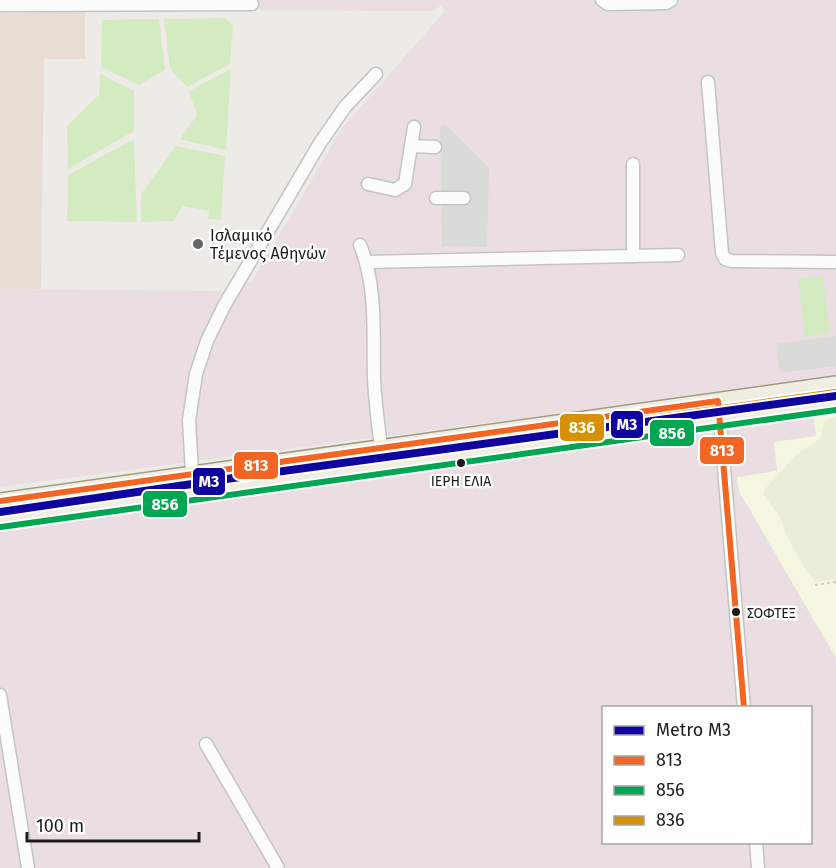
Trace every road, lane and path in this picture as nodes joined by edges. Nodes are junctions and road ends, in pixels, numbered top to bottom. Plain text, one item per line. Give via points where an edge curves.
1 (602, 0) edge
2 (671, 0) edge
3 (252, 3) dead end
4 (0, 5) edge
5 (376, 74) dead end
6 (708, 82) dead end
7 (414, 127) dead end
8 (411, 147) junction
9 (435, 147) dead end
10 (633, 164) dead end
11 (368, 184) dead end
12 (436, 198) dead end
13 (464, 198) dead end
14 (360, 245) dead end
15 (678, 255) dead end
16 (633, 256) junction
17 (367, 262) junction
18 (836, 262) edge
19 (836, 384) edge
20 (836, 401) edge
21 (719, 408) junction
22 (381, 447) junction
23 (192, 473) junction
24 (0, 501) edge
25 (0, 518) edge
26 (836, 582) edge
27 (815, 585) dead end
28 (0, 695) edge
29 (744, 706) edge
30 (2, 715) edge
31 (206, 744) dead end
32 (756, 844) edge
33 (28, 868) edge
34 (278, 868) edge
35 (758, 868) edge

1 - 2 street via 608,4
3 - 4 street
5 - 23 street via 345,106 320,142 207,341 196,374 189,420
6 - 18 street via 723,256 731,261
7 - 8 street
8 - 9 street
8 - 11 street via 402,187 391,190
10 - 16 street
12 - 13 street
14 - 17 street
15 - 16 street
16 - 17 street
17 - 22 street
19 - 21 main road
20 - 21 main road
21 - 22 main road
21 - 25 main road
21 - 29 street
22 - 23 main road
23 - 24 main road
26 - 27 path
28 - 30 street
30 - 33 street
31 - 34 street
32 - 35 street

